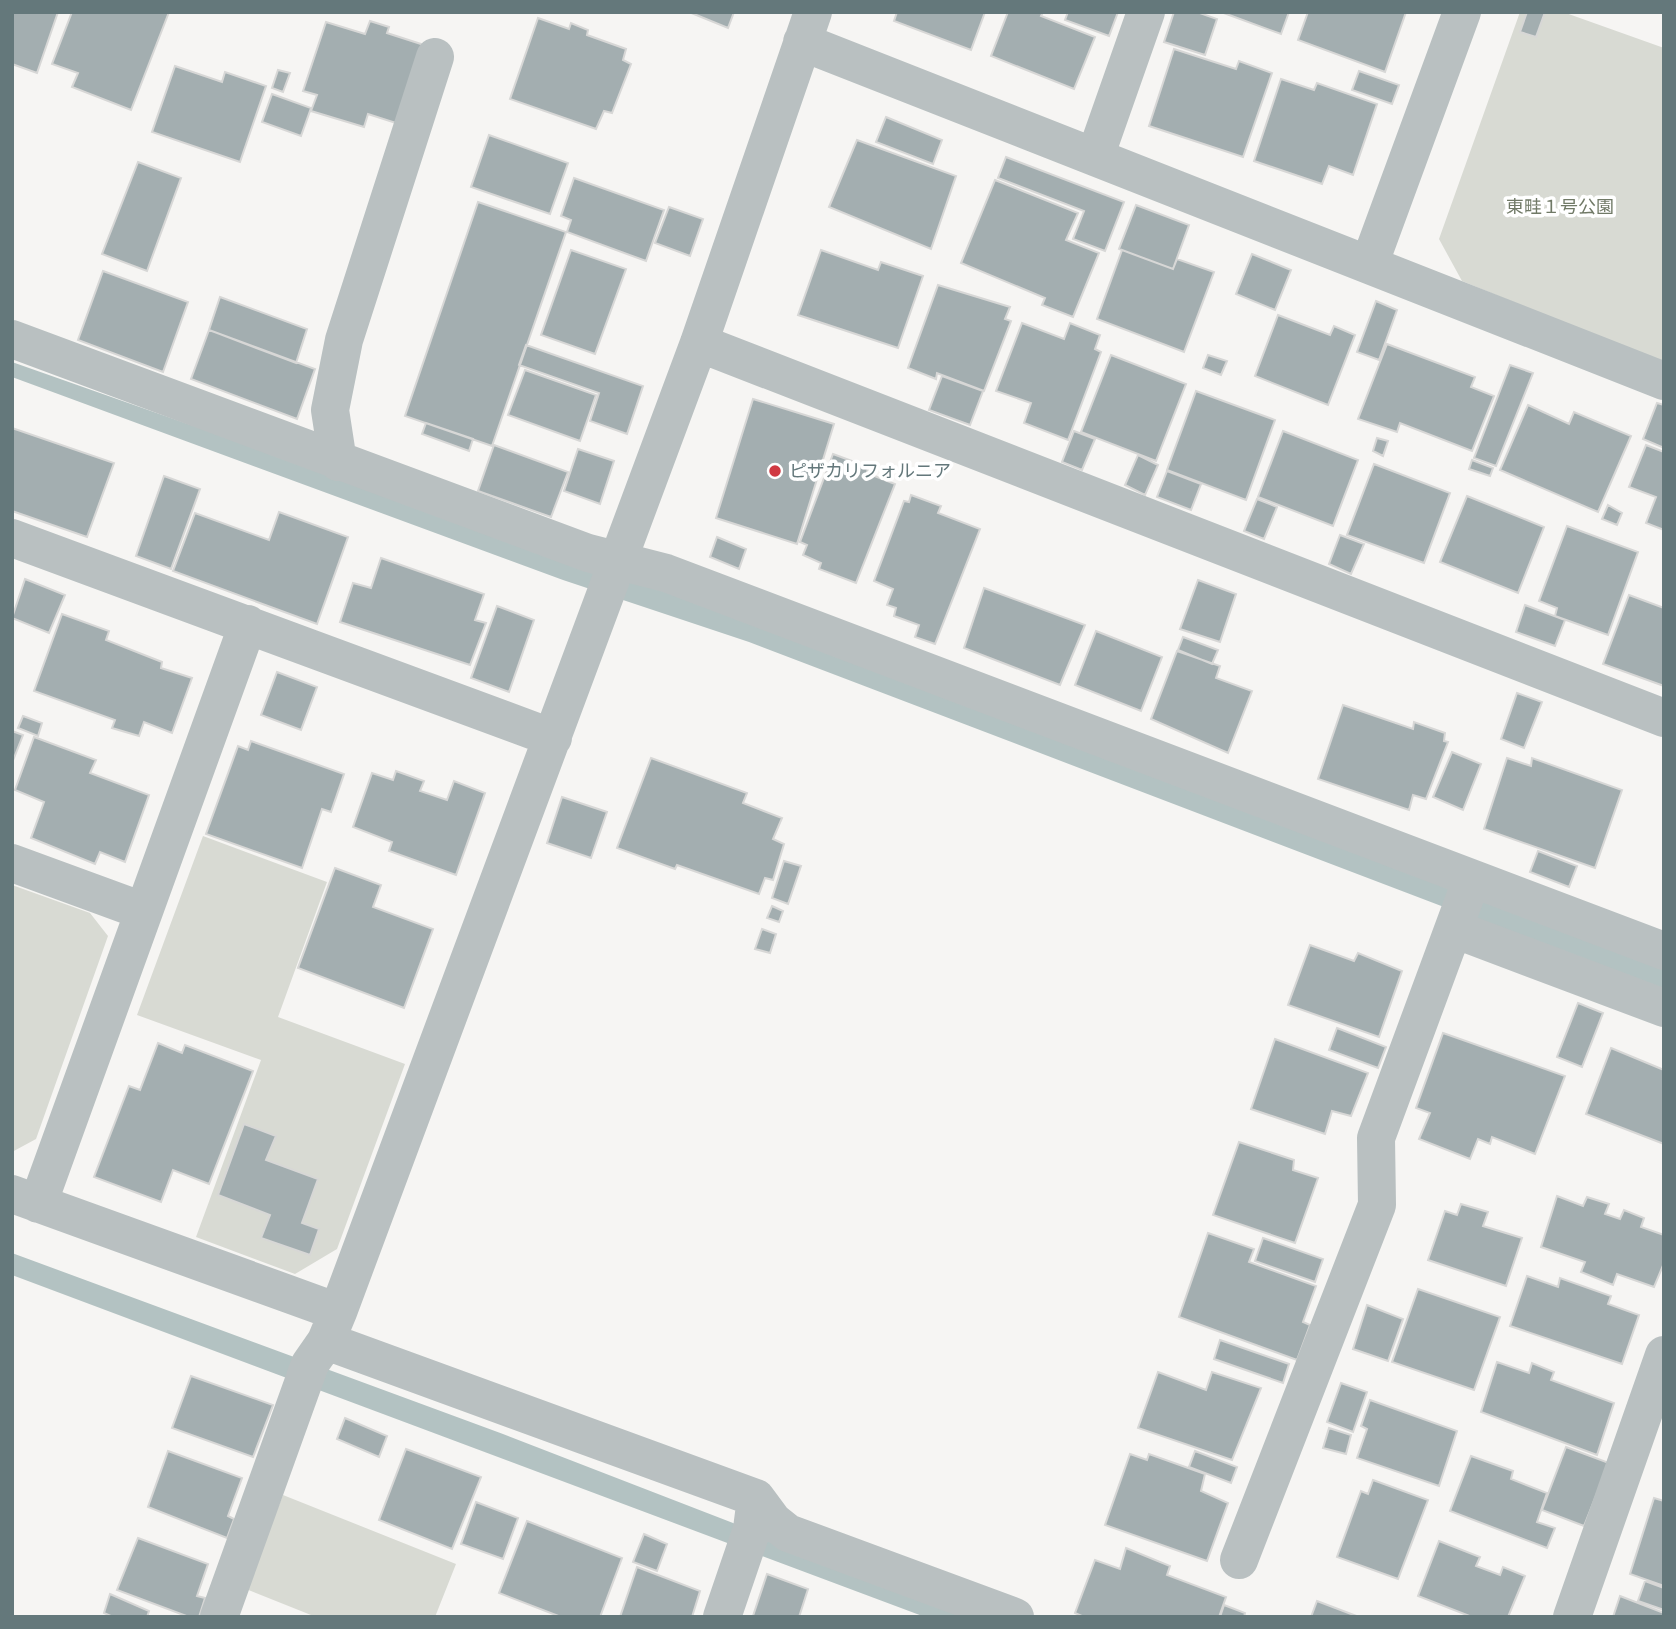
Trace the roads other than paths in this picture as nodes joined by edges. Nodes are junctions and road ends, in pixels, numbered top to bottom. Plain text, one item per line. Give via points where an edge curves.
1 (1146, 12) edge
2 (1462, 12) edge
3 (808, 27) edge
4 (435, 57) dead end
5 (1095, 157) junction
6 (1369, 265) junction
7 (12, 339) edge
8 (699, 343) junction
9 (1664, 381) edge
10 (338, 462) junction
11 (12, 538) edge
12 (610, 578) junction
13 (248, 624) junction
14 (1664, 718) edge
15 (553, 738) junction
16 (12, 863) edge
17 (1463, 905) junction
18 (143, 911) junction
19 (1615, 936) junction
20 (1664, 951) edge
21 (1599, 981) junction
22 (1664, 1008) edge
23 (25, 1199) edge
24 (319, 1352) junction
25 (1664, 1355) edge
26 (751, 1527) junction
27 (1239, 1560) dead end
28 (219, 1617) edge
29 (722, 1617) edge
30 (1015, 1617) edge
31 (1572, 1617) edge

1 - 5 street
2 - 6 street
3 - 5 street
3 - 8 street
4 - 10 street via 344,340 330,410
5 - 6 street
6 - 9 street
7 - 10 street
8 - 12 street
8 - 14 street
10 - 12 street via 588,553
11 - 13 street
12 - 15 street
12 - 17 street via 666,573
13 - 15 street
13 - 18 street
15 - 24 street
16 - 18 street
17 - 19 street
17 - 21 street
17 - 27 street via 1376,1138 1377,1205
18 - 23 street
19 - 20 street
19 - 21 street
21 - 22 street
23 - 24 street
24 - 26 street
24 - 28 street
25 - 31 street
26 - 29 street
26 - 30 street via 773,1521 788,1533

